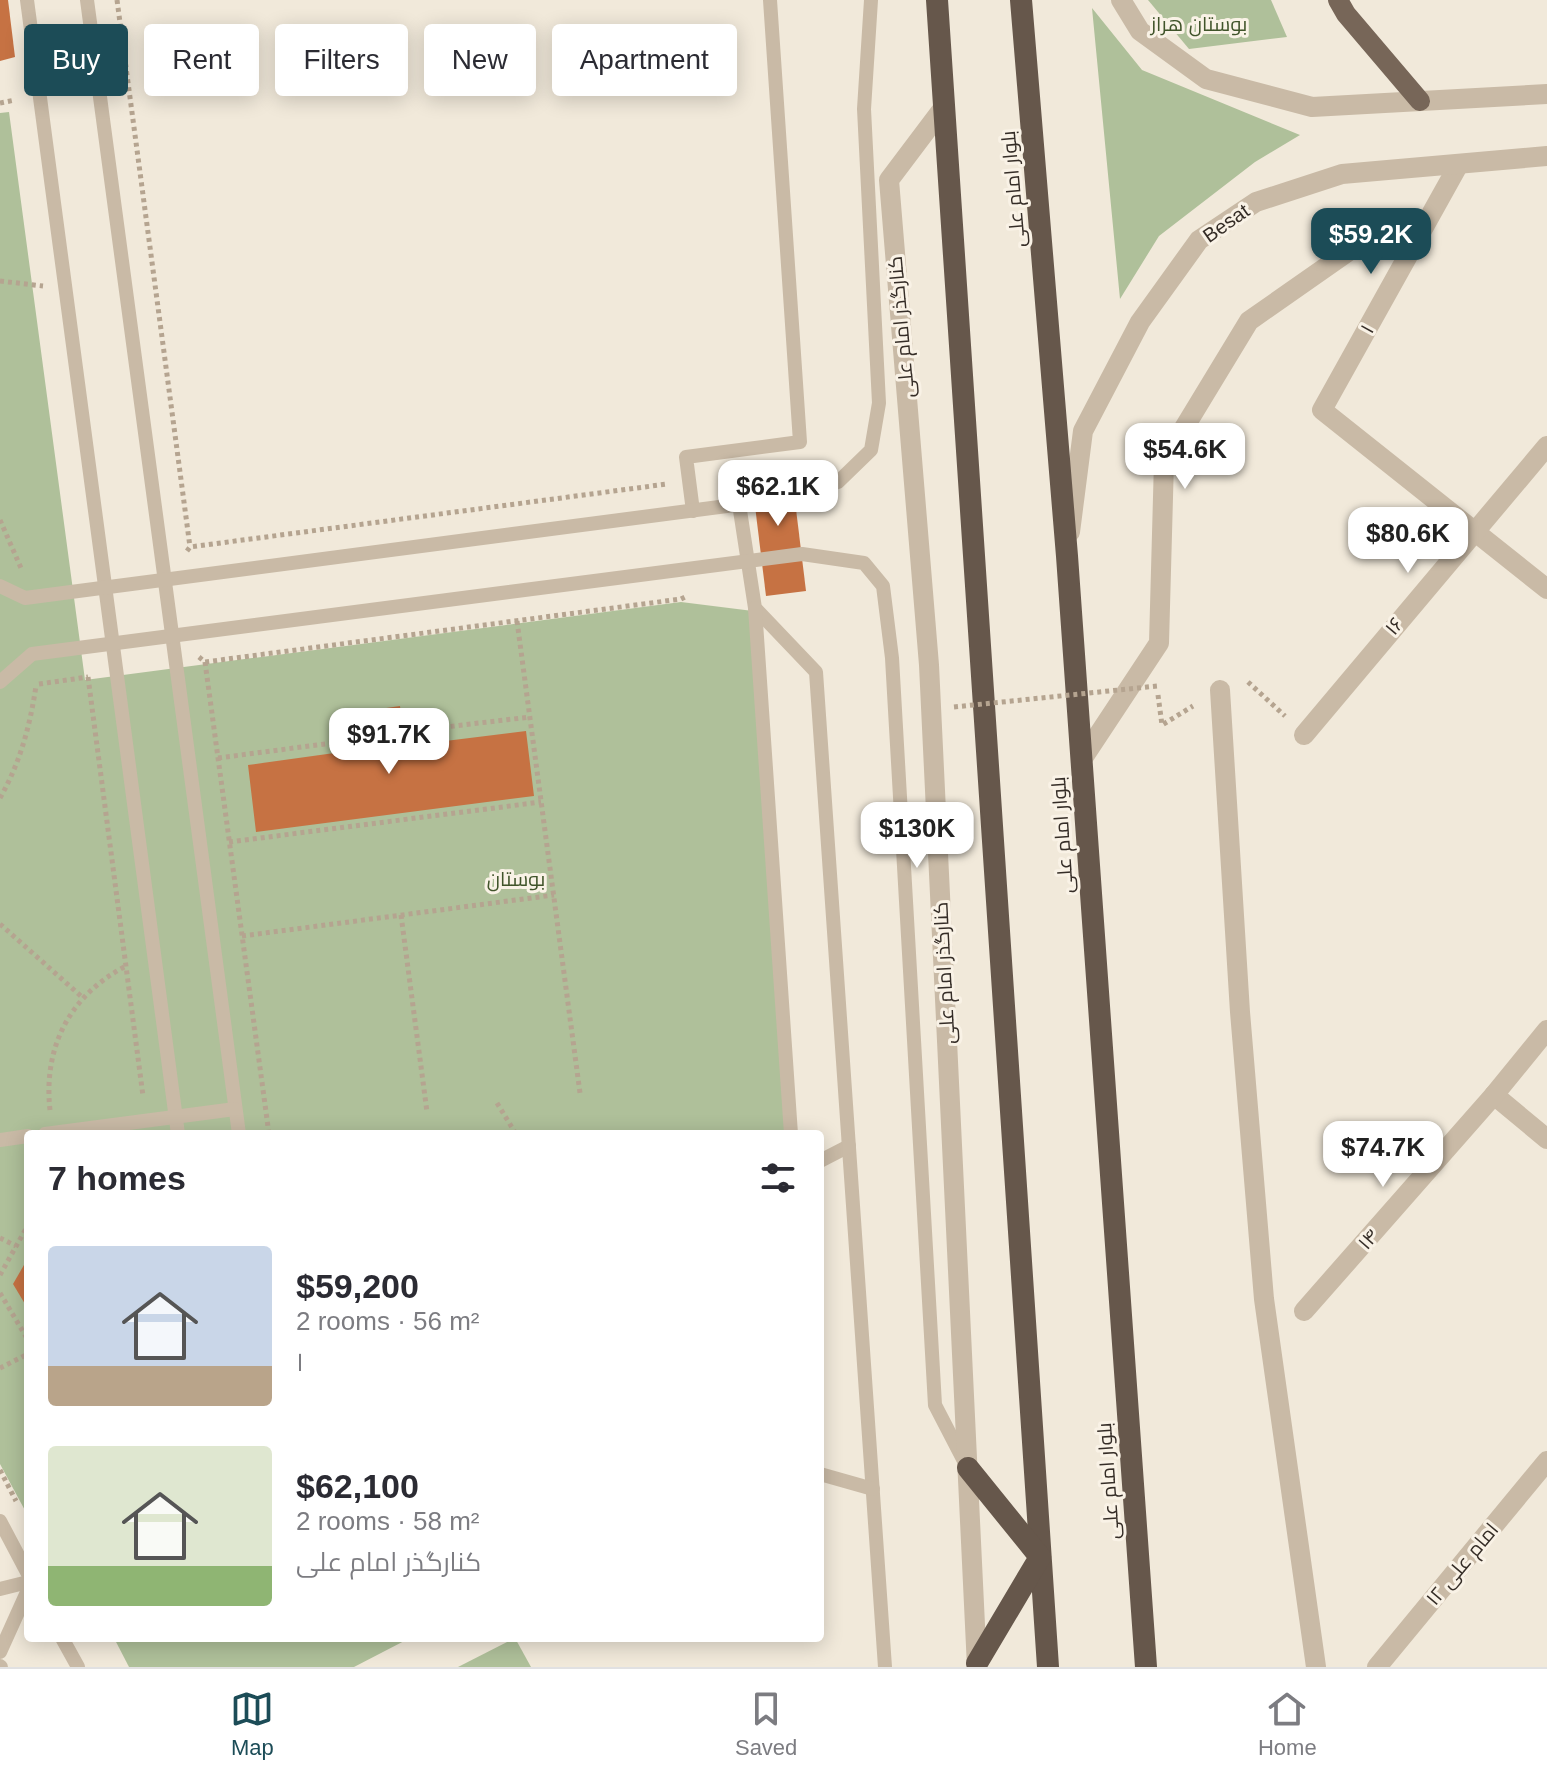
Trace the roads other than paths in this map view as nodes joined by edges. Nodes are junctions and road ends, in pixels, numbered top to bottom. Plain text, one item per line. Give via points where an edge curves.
1 (27, 0) edge
2 (87, 0) edge
3 (770, 0) edge
4 (871, 0) edge
5 (937, 0) edge
6 (1021, 0) edge
7 (1121, 0) edge
8 (1338, 0) edge
9 (1547, 94) edge
10 (1420, 101) junction
11 (944, 107) junction
12 (1547, 156) edge
13 (1459, 164) junction
14 (1359, 244) dead end
15 (1547, 446) edge
16 (739, 504) junction
17 (693, 511) junction
18 (1474, 530) junction
19 (1067, 556) junction
20 (746, 561) junction
21 (164, 580) junction
22 (2, 587) edge
23 (105, 588) junction
24 (1547, 589) edge
25 (755, 608) junction
26 (172, 636) junction
27 (113, 644) junction
28 (0, 682) edge
29 (1220, 690) dead end
30 (1304, 735) dead end
31 (1081, 761) junction
32 (1547, 1030) edge
33 (1494, 1095) junction
34 (235, 1109) junction
35 (176, 1117) junction
36 (75, 1130) edge
37 (178, 1130) edge
38 (238, 1130) edge
39 (791, 1130) edge
40 (24, 1137) edge
41 (1547, 1139) edge
42 (0, 1140) edge
43 (849, 1146) junction
44 (824, 1159) edge
45 (1304, 1311) dead end
46 (1547, 1461) edge
47 (968, 1468) junction
48 (824, 1475) edge
49 (873, 1489) junction
50 (0, 1521) edge
51 (1040, 1557) junction
52 (24, 1566) edge
53 (24, 1583) edge
54 (0, 1589) edge
55 (24, 1599) edge
56 (64, 1642) edge
57 (0, 1652) edge
58 (977, 1665) edge
59 (78, 1667) edge
60 (885, 1667) edge
61 (1048, 1667) edge
62 (1146, 1667) edge
63 (1316, 1667) edge
64 (1377, 1667) edge

1 - 23 lane
2 - 21 lane
3 - 17 lane via 800,442 686,457
4 - 16 lane via 864,109 879,403 871,450 838,482 795,497
5 - 11 highway
6 - 19 highway, بلوار امام علی
7 - 10 street via 1140,31 1206,79 1312,107
8 - 10 main road
9 - 10 street
11 - 47 street, کنارگذر امام علی via 889,180 929,665
11 - 51 highway
12 - 13 street, Besat
13 - 18 street, ۱ via 1322,410
13 - 19 street, Besat via 1342,174 1256,202 1199,240 1140,322 1083,431
14 - 31 street via 1249,321 1164,461 1159,643
15 - 18 street, ۱۶
16 - 17 lane
16 - 20 lane
17 - 21 lane
18 - 24 street
18 - 30 street, ۱۶
19 - 31 highway, بلوار امام علی
20 - 25 lane
20 - 26 lane
20 - 47 lane via 802,554 864,563 883,586 892,658 935,1405
21 - 23 lane
21 - 26 lane
22 - 23 lane via 25,598
23 - 27 lane
25 - 39 lane
25 - 43 lane via 816,672
26 - 27 lane
26 - 34 lane
27 - 28 lane via 32,654
27 - 35 lane
29 - 63 street via 1264,1299
31 - 62 highway, بلوار امام علی
32 - 33 street, ۱۴
33 - 41 street
33 - 45 street, ۱۴
34 - 35 lane
34 - 38 lane
35 - 36 lane
35 - 37 lane
40 - 42 lane
43 - 44 lane
43 - 49 lane
46 - 64 street, امام علی ۱۲
47 - 51 highway
47 - 58 street, کنارگذر امام علی
48 - 49 lane
49 - 60 lane
50 - 52 lane
51 - 58 highway
51 - 61 highway
53 - 54 lane
55 - 57 lane
56 - 59 lane

